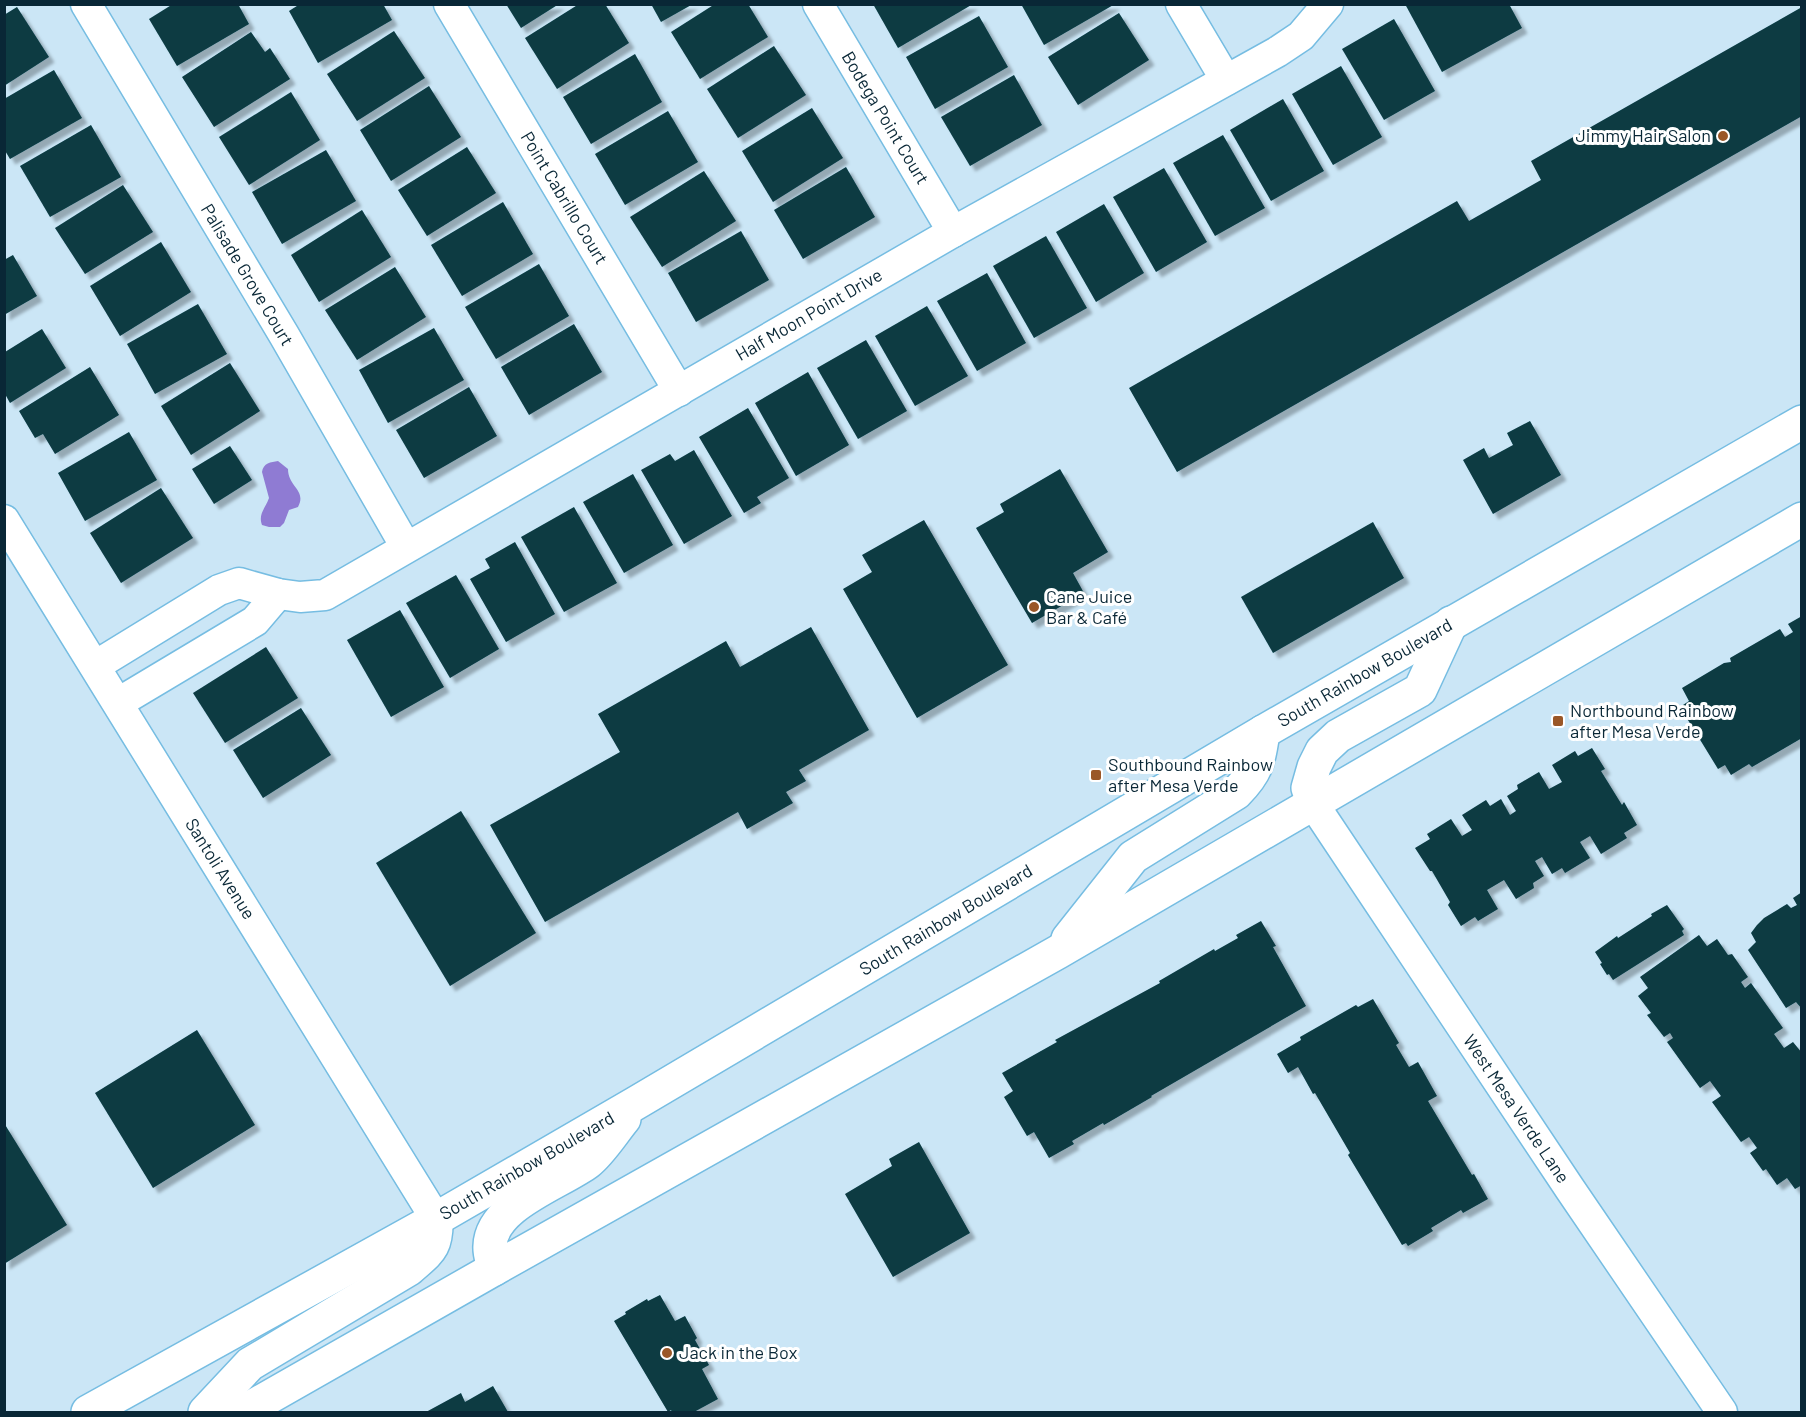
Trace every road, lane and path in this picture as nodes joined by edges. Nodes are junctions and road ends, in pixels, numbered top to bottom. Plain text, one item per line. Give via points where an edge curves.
1 (86, 4) edge
2 (449, 4) edge
3 (818, 4) edge
4 (1181, 4) edge
5 (1328, 4) edge
6 (1226, 80) junction
7 (953, 232) junction
8 (679, 391) junction
9 (1802, 422) edge
10 (1796, 519) edge
11 (4, 520) edge
12 (406, 547) junction
13 (278, 594) junction
14 (1451, 623) junction
15 (95, 666) junction
16 (118, 703) junction
17 (1263, 732) junction
18 (1314, 805) junction
19 (1058, 952) junction
20 (636, 1103) junction
21 (436, 1219) junction
22 (494, 1269) junction
23 (88, 1413) edge
24 (205, 1413) edge
25 (243, 1413) edge
26 (1722, 1413) edge

1 - 12 street, Palisade Grove Court
2 - 8 street, Point Cabrillo Court
3 - 7 street, Bodega Point Court
4 - 6 street
5 - 6 street, Half Moon Point Drive via 1301,36
6 - 7 street, Half Moon Point Drive
7 - 8 street, Half Moon Point Drive
8 - 12 street, Half Moon Point Drive
9 - 14 main road, South Rainbow Boulevard
10 - 18 main road
11 - 15 street, Santoli Avenue
12 - 13 street, Half Moon Point Drive via 325,595
13 - 15 street, Half Moon Point Drive via 239,583 219,590
13 - 16 street via 255,621
14 - 17 main road, South Rainbow Boulevard
14 - 18 main road via 1420,690 1338,736 1322,751 1308,788
15 - 16 street, Santoli Avenue
16 - 21 street, Santoli Avenue
17 - 19 main road via 1259,759 1249,780 1236,793 1133,857
17 - 20 main road, South Rainbow Boulevard
18 - 19 main road
18 - 26 street, West Mesa Verde Lane
19 - 22 main road
20 - 21 main road, South Rainbow Boulevard
20 - 22 main road via 590,1161 504,1215 490,1245
21 - 23 main road, South Rainbow Boulevard
21 - 24 main road via 431,1249 409,1269 250,1364
22 - 25 main road

